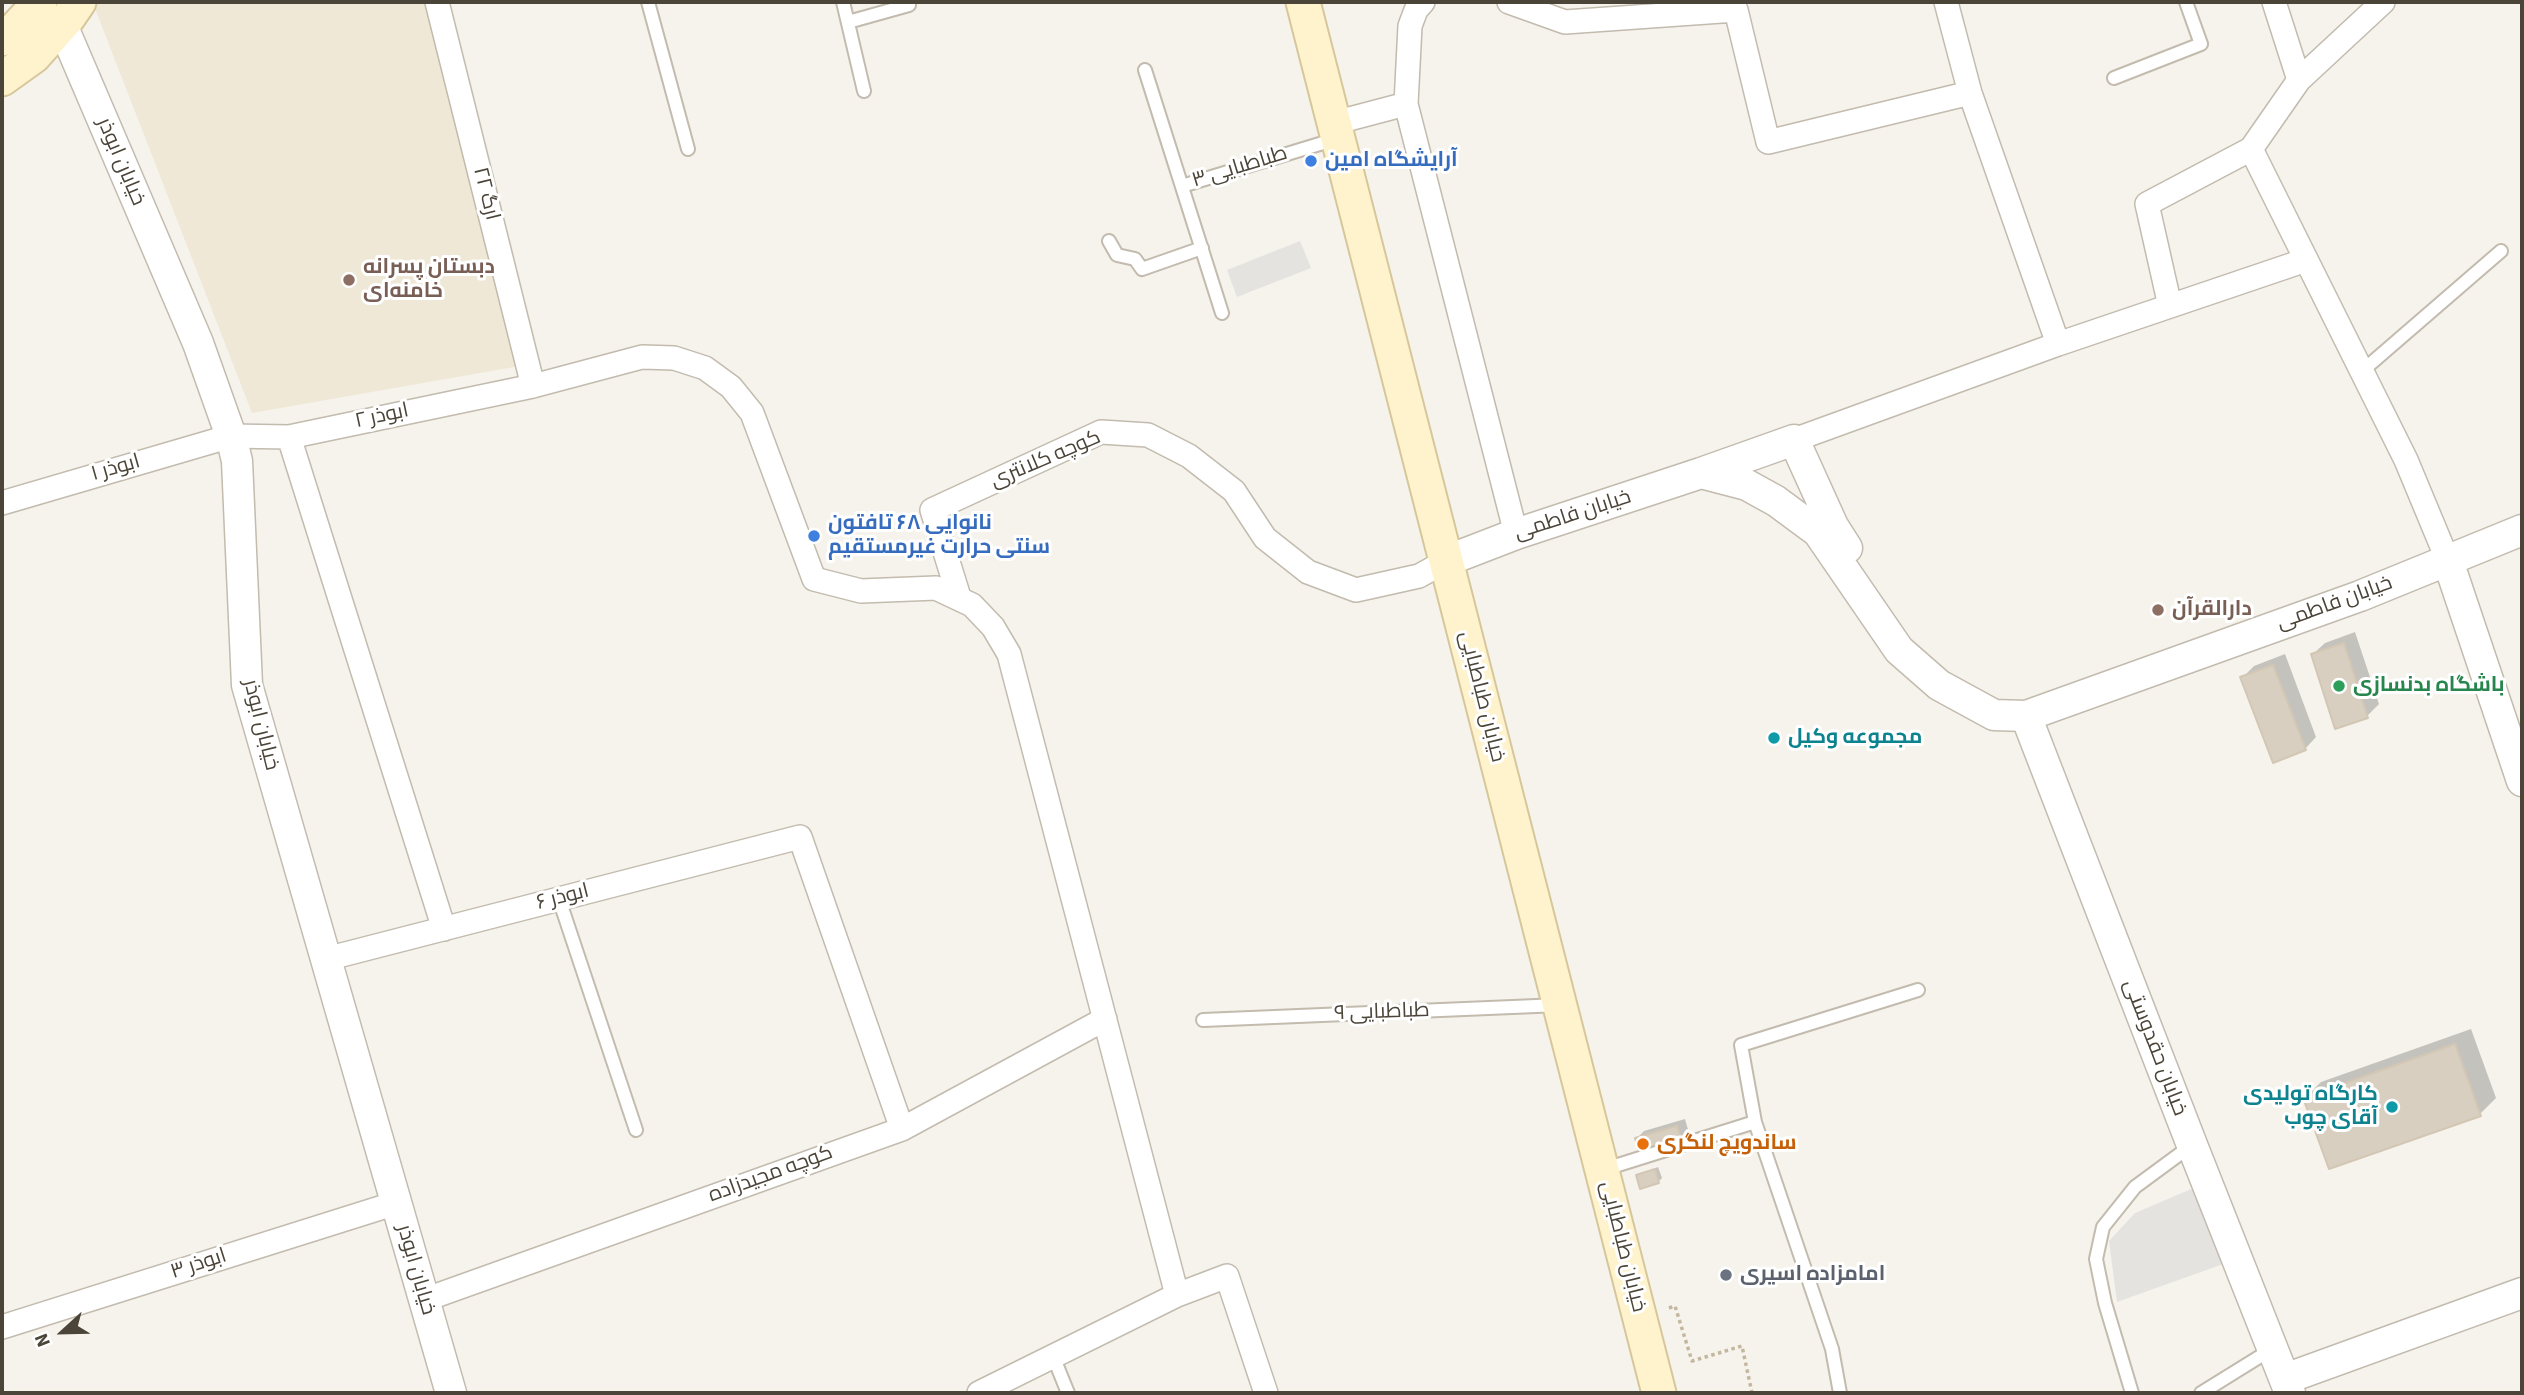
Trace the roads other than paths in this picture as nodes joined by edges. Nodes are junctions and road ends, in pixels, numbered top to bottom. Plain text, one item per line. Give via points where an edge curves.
1 (437, 2) edge
2 (648, 2) edge
3 (843, 2) edge
4 (1303, 2) edge
5 (1423, 2) edge
6 (1509, 2) edge
7 (1946, 2) edge
8 (2186, 2) edge
9 (2274, 2) edge
10 (2383, 2) edge
11 (909, 5) dead end
12 (60, 10) edge
13 (848, 22) junction
14 (2, 39) edge
15 (1145, 70) dead end
16 (2113, 78) dead end
17 (2, 79) edge
18 (2299, 80) junction
19 (864, 91) dead end
20 (1970, 93) junction
21 (1406, 104) junction
22 (1336, 131) junction
23 (688, 149) dead end
24 (2251, 149) junction
25 (1182, 186) junction
26 (1109, 241) dead end
27 (1202, 248) junction
28 (2501, 251) dead end
29 (2306, 260) junction
30 (2170, 306) junction
31 (1222, 313) dead end
32 (2058, 344) junction
33 (2361, 372) junction
34 (533, 386) junction
35 (231, 436) junction
36 (289, 437) junction
37 (1794, 440) junction
38 (1701, 474) junction
39 (2, 502) edge
40 (2522, 530) edge
41 (1516, 534) junction
42 (1446, 561) junction
43 (2448, 561) junction
44 (959, 597) junction
45 (2026, 716) junction
46 (2522, 781) edge
47 (559, 899) junction
48 (444, 929) junction
49 (326, 959) junction
50 (1918, 990) dead end
51 (1560, 1005) junction
52 (1105, 1019) junction
53 (1203, 1020) dead end
54 (1755, 1122) junction
55 (902, 1129) junction
56 (636, 1130) dead end
57 (2192, 1146) junction
58 (1602, 1170) junction
59 (396, 1202) junction
60 (2522, 1293) edge
61 (1177, 1295) junction
62 (424, 1300) junction
63 (2, 1327) edge
64 (2273, 1349) junction
65 (1053, 1356) junction
66 (2288, 1386) edge
67 (451, 1393) edge
68 (979, 1393) edge
69 (1069, 1393) edge
70 (1266, 1393) edge
71 (1659, 1393) edge
72 (1840, 1393) edge
73 (2132, 1393) edge
74 (2201, 1393) edge

1 - 34 street, ارگ ۲۲
2 - 23 lane
3 - 13 lane
4 - 22 main road, خیابان طباطبایی
5 - 21 street via 1410,26
6 - 20 street via 1565,22 1736,9 1768,142
7 - 20 street
8 - 16 lane via 2201,44
9 - 18 street
10 - 18 street
11 - 13 lane
12 - 14 main road
12 - 17 main road via 34,56
12 - 35 street, خیابان ابوذر via 198,343
13 - 19 lane
15 - 25 lane
18 - 24 street
20 - 32 street
21 - 22 street
21 - 41 street
22 - 25 lane, طباطبایی ۳
22 - 42 main road, خیابان طباطبایی
24 - 29 street
24 - 30 street via 2147,204
25 - 27 lane
26 - 27 lane via 1117,255 1135,260 1142,269
27 - 31 lane
28 - 33 lane
29 - 30 street
29 - 33 street
30 - 32 street
32 - 37 street
33 - 43 street via 2406,460
34 - 36 street, ابوذر ۲
34 - 44 street, ابوذر ۲ via 642,357 674,358 705,368 732,387 752,413 814,579 861,590 936,588
35 - 36 street, ابوذر ۲
35 - 39 street, ابوذر ۱
35 - 49 street, خیابان ابوذر via 237,461 247,685
36 - 48 street
37 - 38 street, خیابان فاطمی
37 - 45 street via 1833,526 1908,642 1947,673
38 - 41 street, خیابان فاطمی
38 - 45 street, خیابان فاطمی via 1747,485 1818,532 1899,650 1938,685 1994,715
40 - 43 street, خیابان فاطمی
41 - 42 street, خیابان فاطمی
42 - 44 street, کوچه کلانتری via 1419,576 1356,590 1320,577 1265,538 1234,491 1189,456 1148,435 1101,432 932,510
42 - 51 main road, خیابان طباطبایی
43 - 45 street, خیابان فاطمی
43 - 46 street
44 - 52 street via 993,627 1009,654
45 - 57 street, خیابان حقدوستی
47 - 48 street, ابوذر ۶
47 - 55 street, ابوذر ۶ via 800,837
47 - 56 lane
48 - 49 street, ابوذر ۶
49 - 59 street, خیابان ابوذر
50 - 54 lane via 1741,1045
51 - 53 lane, طباطبایی ۹
51 - 58 main road, خیابان طباطبایی
52 - 55 street, کوچه مجیدزاده
52 - 61 street
54 - 58 lane
54 - 72 lane via 1832,1349
55 - 62 street, کوچه مجیدزاده
57 - 64 street, خیابان حقدوستی
57 - 73 lane via 2136,1187 2103,1227 2096,1259
58 - 71 main road, خیابان طباطبایی
59 - 62 street, خیابان ابوذر
59 - 63 street, ابوذر ۳
60 - 66 street
61 - 65 street
61 - 70 street via 1227,1276
62 - 67 street, خیابان ابوذر
64 - 66 street, خیابان حقدوستی
64 - 74 lane
65 - 68 street
65 - 69 lane

